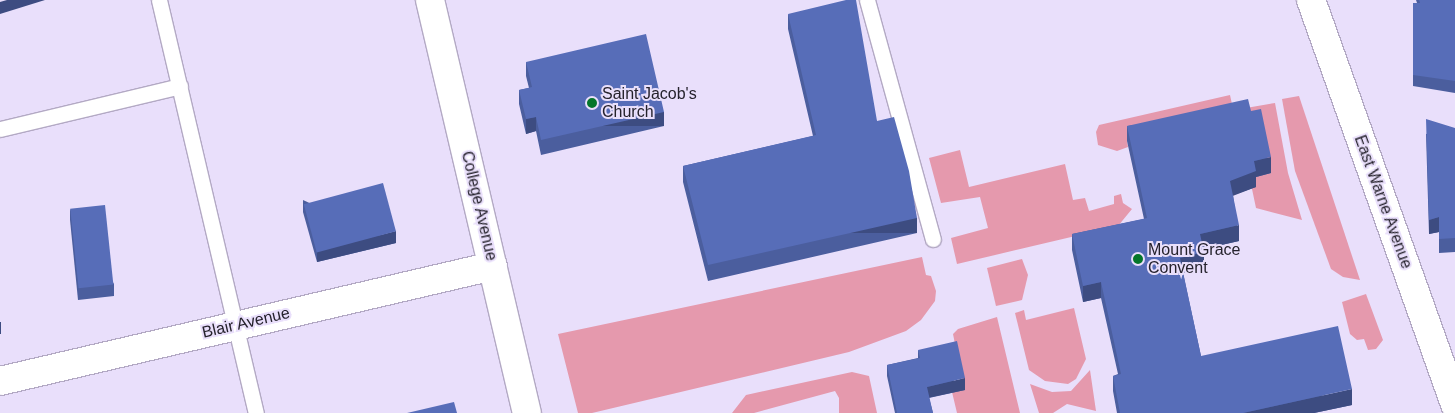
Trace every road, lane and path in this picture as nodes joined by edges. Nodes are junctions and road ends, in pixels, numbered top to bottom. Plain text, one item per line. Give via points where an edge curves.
1 (159, 0) edge
2 (430, 0) edge
3 (867, 0) edge
4 (1311, 0) edge
5 (180, 86) junction
6 (0, 129) edge
7 (933, 239) dead end
8 (493, 266) junction
9 (237, 325) junction
10 (0, 381) edge
11 (1455, 405) edge
12 (256, 413) edge
13 (527, 413) edge

1 - 5 lane
2 - 8 street, College Avenue
3 - 7 lane
4 - 11 street, East Warne Avenue
5 - 6 lane
5 - 9 lane
8 - 9 street, Blair Avenue
8 - 13 street, College Avenue
9 - 10 street, Blair Avenue
9 - 12 lane

